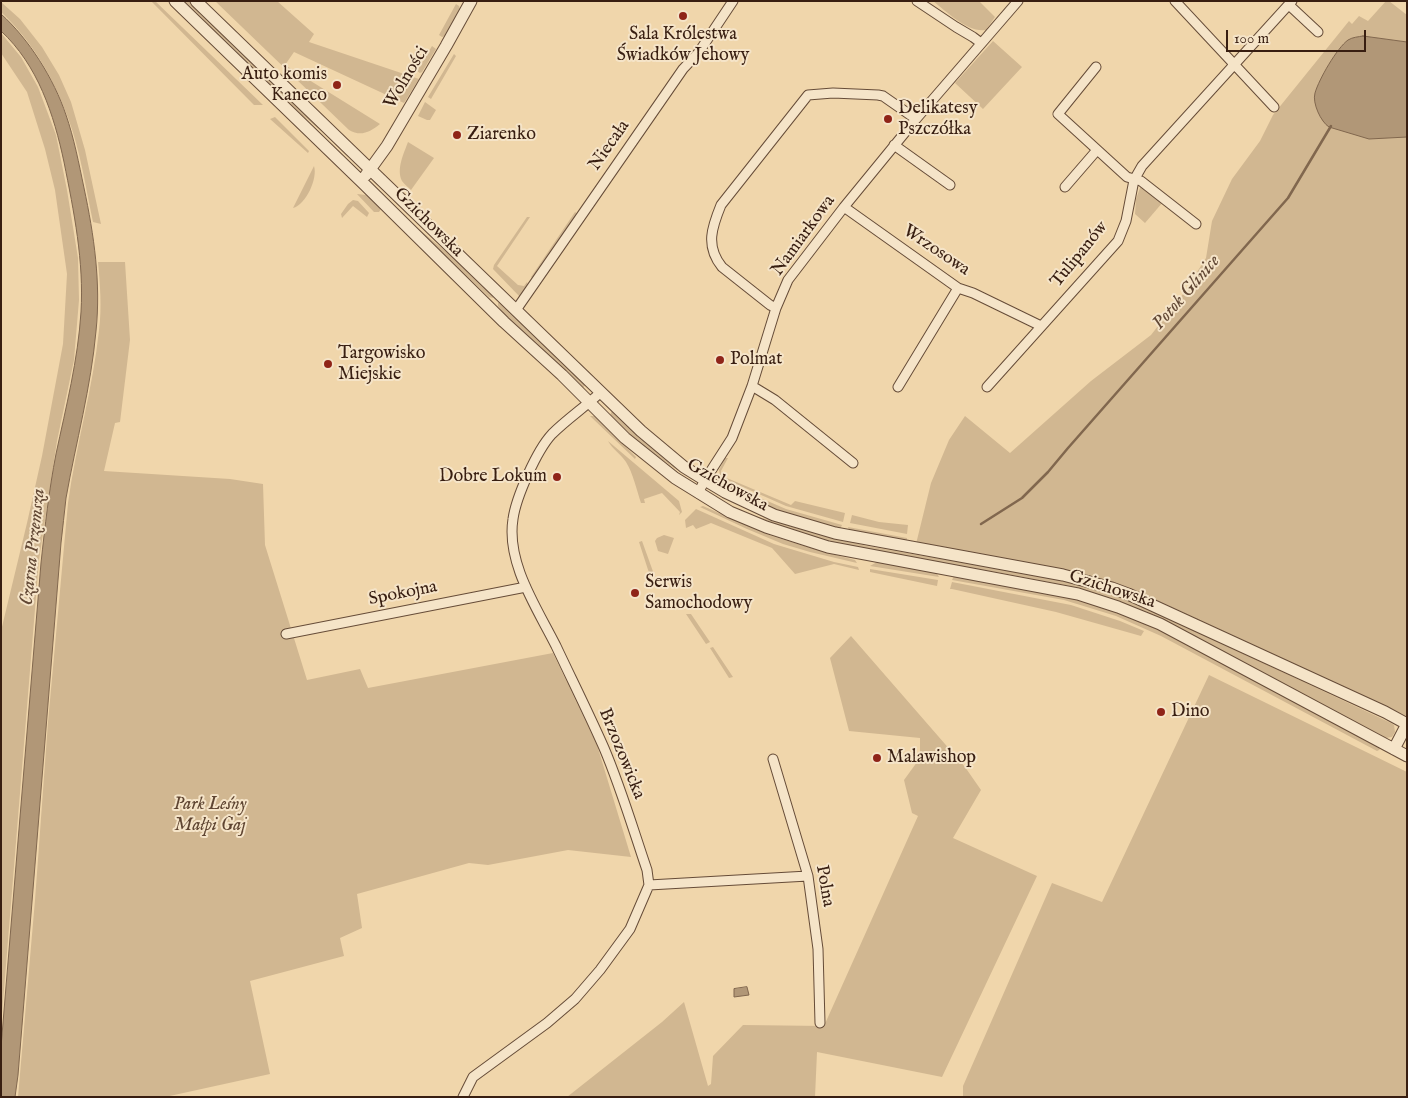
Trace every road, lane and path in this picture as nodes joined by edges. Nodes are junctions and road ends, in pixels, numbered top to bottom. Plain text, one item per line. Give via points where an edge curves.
1 (174, 1) edge
2 (196, 1) edge
3 (471, 1) edge
4 (733, 1) edge
5 (918, 1) edge
6 (1175, 1) edge
7 (1015, 2) edge
8 (1290, 3) edge
9 (1318, 32) dead end
10 (981, 43) junction
11 (1234, 64) junction
12 (1096, 67) dead end
13 (1274, 107) dead end
14 (916, 119) junction
15 (894, 145) junction
16 (1097, 150) junction
17 (370, 170) junction
18 (1134, 180) junction
19 (361, 181) junction
20 (950, 185) dead end
21 (1065, 187) dead end
22 (844, 207) junction
23 (1196, 224) dead end
24 (958, 288) junction
25 (776, 308) junction
26 (516, 310) junction
27 (1041, 326) junction
28 (752, 386) junction
29 (898, 387) dead end
30 (987, 387) dead end
31 (601, 392) junction
32 (590, 403) junction
33 (853, 463) dead end
34 (705, 480) junction
35 (698, 493) junction
36 (526, 587) junction
37 (286, 634) dead end
38 (1407, 724) edge
39 (1394, 749) junction
40 (1407, 756) edge
41 (773, 759) dead end
42 (808, 876) junction
43 (649, 885) junction
44 (820, 1023) dead end
45 (463, 1097) edge

1 - 19 street, Gzichowska
2 - 17 street, Gzichowska
3 - 17 street, Wolności
4 - 26 street, Niecała
5 - 10 street
6 - 11 street
7 - 10 street, Namiarkowa
8 - 9 street
8 - 11 street, Tulipanów
10 - 14 street, Namiarkowa
11 - 13 street
11 - 18 street, Tulipanów via 1142,166
12 - 16 street via 1058,114
14 - 15 street, Namiarkowa
14 - 25 street via 883,96 808,95 721,205 711,239 718,262
15 - 20 street
15 - 22 street, Namiarkowa
16 - 18 street
16 - 21 street
17 - 19 street, Wolności
17 - 26 street, Gzichowska
18 - 23 street via 1141,181
18 - 27 street, Tulipanów via 1126,221 1118,241
19 - 32 street, Gzichowska
22 - 24 street, Wrzosowa
22 - 25 street, Namiarkowa via 788,280
24 - 27 street, Wrzosowa
24 - 29 street
25 - 28 street, Namiarkowa
26 - 31 street, Gzichowska
27 - 30 street, Tulipanów
28 - 33 street via 775,400
28 - 34 street, Namiarkowa via 732,438
31 - 32 street, Brzozowicka
31 - 34 street, Gzichowska via 668,454
32 - 35 street, Gzichowska via 625,438
32 - 36 street, Brzozowicka via 544,444 516,501 511,536 513,554
34 - 35 street, Namiarkowa
34 - 38 street, Gzichowska via 774,514 835,533 1063,575 1112,588
35 - 39 street, Gzichowska via 730,512 766,527 828,547 1078,594 1118,607 1160,624
36 - 37 street, Spokojna
36 - 43 street, Brzozowicka via 604,749 647,870
38 - 39 street
39 - 40 street, Gzichowska
41 - 42 street, Polna
42 - 43 street
42 - 44 street, Polna via 818,949
43 - 45 street via 630,929 581,992 547,1023 473,1077

